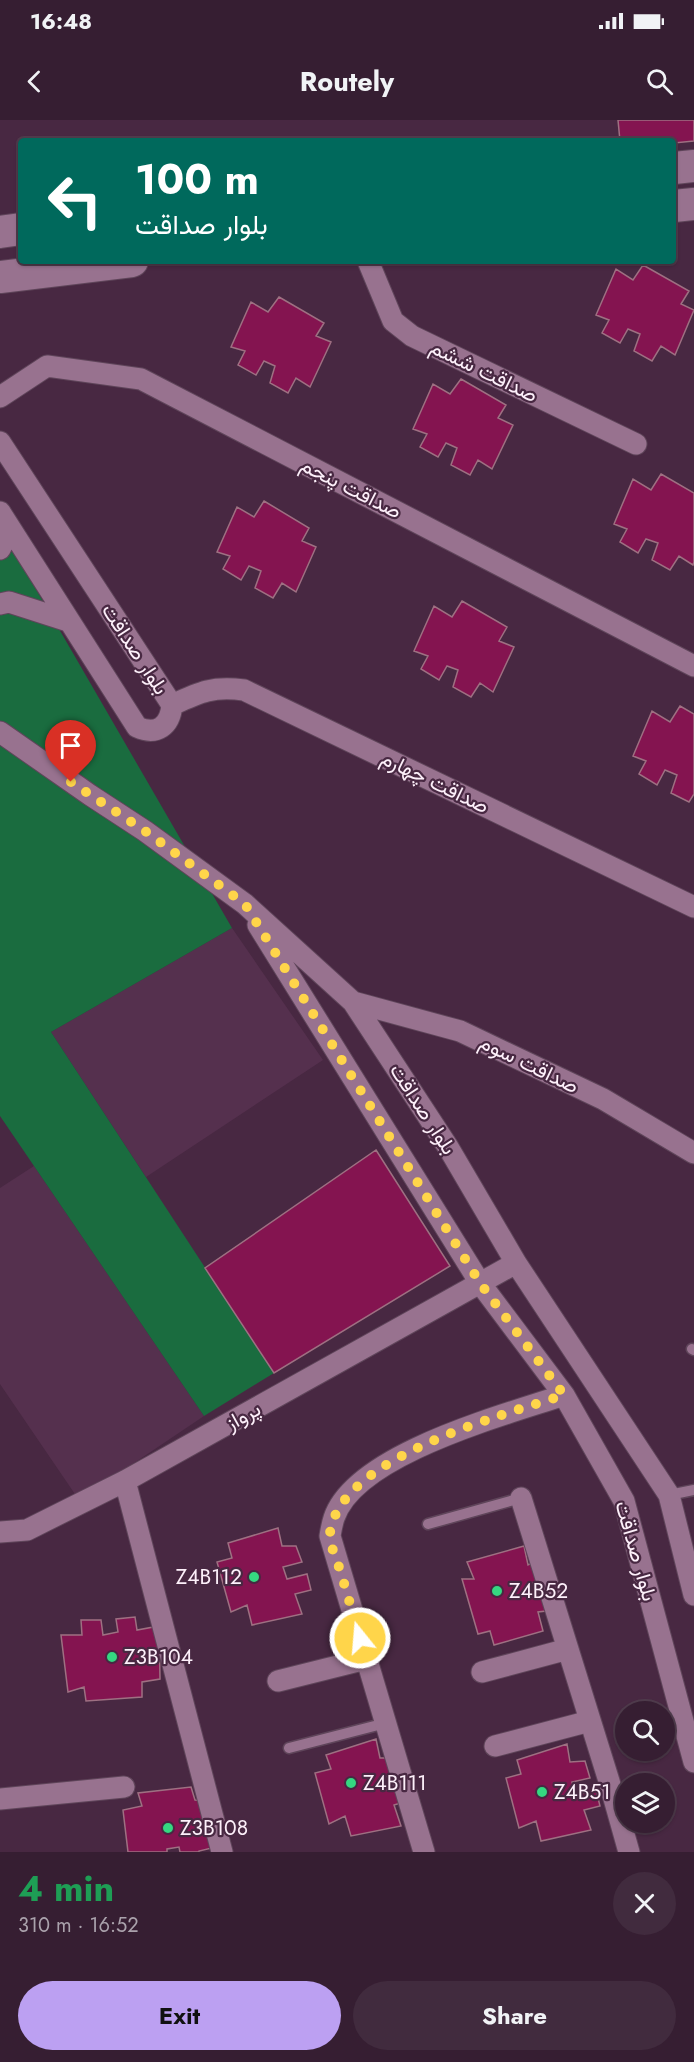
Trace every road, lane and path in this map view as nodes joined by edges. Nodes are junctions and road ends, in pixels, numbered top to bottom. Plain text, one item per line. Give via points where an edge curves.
1 (694, 166) edge
2 (676, 168) edge
3 (694, 204) edge
4 (676, 206) edge
5 (18, 230) edge
6 (0, 232) edge
7 (107, 264) edge
8 (369, 264) edge
9 (0, 277) edge
10 (0, 397) edge
11 (0, 442) edge
12 (636, 444) dead end
13 (5, 521) edge
14 (0, 549) edge
15 (0, 604) edge
16 (68, 621) junction
17 (694, 666) edge
18 (172, 705) junction
19 (0, 732) edge
20 (245, 904) junction
21 (694, 907) edge
22 (353, 1002) junction
23 (694, 1153) edge
24 (516, 1263) junction
25 (480, 1283) junction
26 (564, 1395) junction
27 (125, 1481) junction
28 (694, 1490) edge
29 (669, 1495) junction
30 (521, 1498) joint
31 (428, 1524) dead end
32 (0, 1532) edge
33 (694, 1595) edge
34 (568, 1649) junction
35 (366, 1659) junction
36 (482, 1672) dead end
37 (278, 1681) dead end
38 (590, 1721) junction
39 (386, 1723) junction
40 (495, 1746) dead end
41 (288, 1748) dead end
42 (694, 1762) edge
43 (124, 1787) dead end
44 (0, 1799) edge
45 (222, 1852) edge
46 (424, 1852) edge
47 (629, 1852) edge

1 - 2 street
3 - 4 street
5 - 6 street
7 - 9 street
8 - 12 street, صداقت ششم via 393,321 412,336
10 - 17 street, صداقت پنجم via 47,366 141,380
11 - 18 street, بلوار صداقت
13 - 14 street, بلوار صداقت
13 - 16 street, بلوار صداقت
15 - 16 street, بلوار صداقت via 9,602
16 - 18 street, بلوار صداقت via 137,727 155,731 165,725
18 - 21 street, صداقت چهارم via 222,687 244,690
19 - 20 street, بلوار صداقت
20 - 22 street, بلوار صداقت
20 - 25 street, بلوار صداقت
22 - 23 street, صداقت سوم via 460,1031 603,1099
22 - 24 street, بلوار صداقت via 448,1147
24 - 25 street, پرواز
24 - 29 street, بلوار صداقت
25 - 26 street, بلوار صداقت
25 - 27 street, پرواز
26 - 35 street via 442,1436 375,1472 344,1501 334,1517 330,1536
26 - 42 street, بلوار صداقت via 624,1501
27 - 32 street, پرواز via 27,1530
27 - 45 street
28 - 29 lane
29 - 33 street, بلوار صداقت
30 - 31 lane
30 - 34 street
34 - 36 street
34 - 38 street
35 - 37 street
35 - 39 street
38 - 40 street
38 - 47 street
39 - 41 lane
39 - 46 street
43 - 44 street

